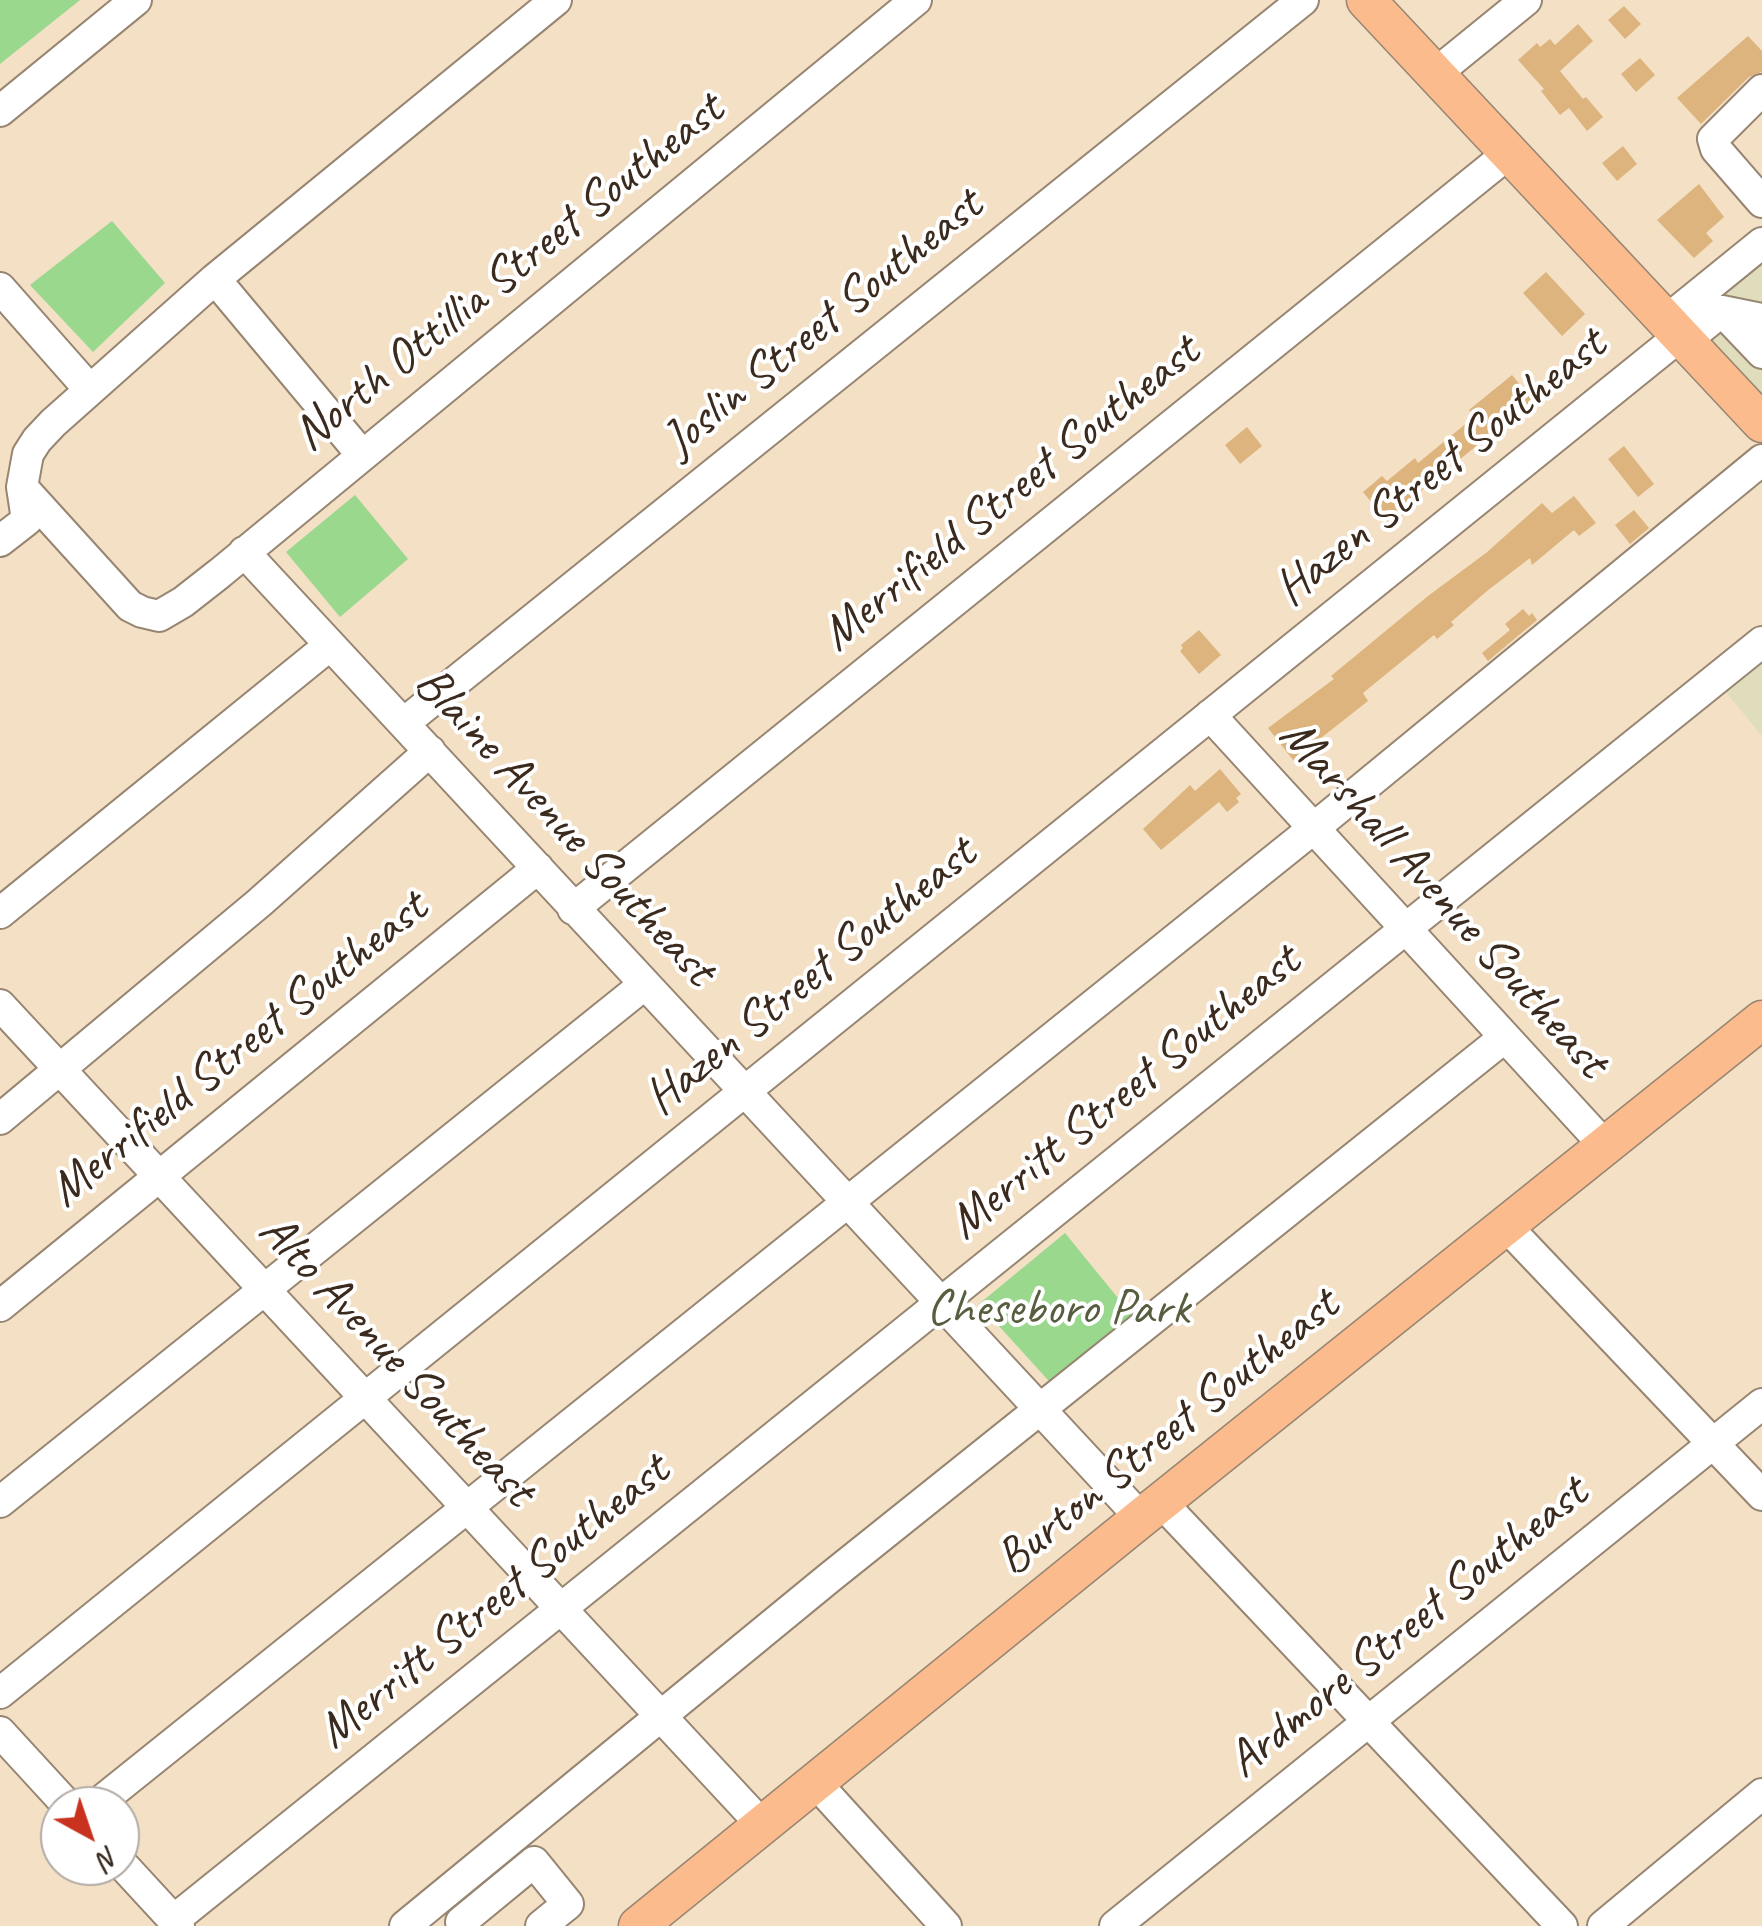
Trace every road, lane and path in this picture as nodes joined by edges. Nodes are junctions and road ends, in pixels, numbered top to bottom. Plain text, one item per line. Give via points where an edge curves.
1 (136, 0) edge
2 (556, 0) edge
3 (916, 0) edge
4 (1302, 0) edge
5 (1366, 0) edge
6 (1526, 0) edge
7 (1435, 74) junction
8 (1762, 90) edge
9 (0, 111) edge
10 (1509, 153) junction
11 (1762, 202) edge
12 (1762, 243) edge
13 (215, 280) junction
14 (0, 288) edge
15 (1722, 311) junction
16 (1762, 319) edge
17 (1678, 332) junction
18 (1762, 353) edge
19 (90, 390) junction
20 (1762, 423) edge
21 (362, 455) junction
22 (1762, 460) edge
23 (22, 487) junction
24 (0, 541) edge
25 (244, 552) junction
26 (330, 645) junction
27 (1758, 654) edge
28 (1210, 715) junction
29 (404, 723) junction
30 (430, 751) junction
31 (1314, 828) junction
32 (538, 868) junction
33 (573, 908) junction
34 (0, 913) edge
35 (1406, 928) junction
36 (645, 984) junction
37 (0, 1005) edge
38 (1762, 1020) edge
39 (1505, 1037) junction
40 (60, 1070) junction
41 (746, 1091) junction
42 (0, 1120) edge
43 (1605, 1146) junction
44 (160, 1177) junction
45 (848, 1201) junction
46 (1506, 1226) junction
47 (264, 1290) junction
48 (941, 1302) junction
49 (0, 1306) edge
50 (364, 1398) junction
51 (1762, 1404) edge
52 (1041, 1410) junction
53 (1712, 1444) junction
54 (1762, 1495) edge
55 (0, 1502) edge
56 (467, 1507) junction
57 (1151, 1510) junction
58 (562, 1609) junction
59 (0, 1692) edge
60 (662, 1717) junction
61 (1367, 1722) junction
62 (0, 1732) edge
63 (816, 1782) junction
64 (50, 1786) edge
65 (120, 1786) edge
66 (1762, 1794) edge
67 (762, 1825) junction
68 (140, 1884) edge
69 (176, 1923) edge
70 (406, 1926) edge
71 (464, 1926) edge
72 (540, 1926) edge
73 (638, 1926) edge
74 (946, 1926) edge
75 (1115, 1926) edge
76 (1562, 1926) edge
77 (1603, 1926) edge

1 - 9 street
2 - 13 street
3 - 21 street, North Ottillia Street Southeast
4 - 29 street, Joslin Street Southeast
5 - 7 main road
6 - 7 street
7 - 10 main road
8 - 11 street via 1713,139
10 - 17 main road
10 - 33 street, Merrifield Street Southeast
12 - 17 street
13 - 19 street
13 - 21 street
14 - 19 street
15 - 16 street
15 - 17 street
15 - 18 street
17 - 20 main road
17 - 28 street, Hazen Street Southeast
19 - 23 street via 37,440
21 - 25 street, North Ottillia Street Southeast
22 - 31 street
23 - 24 street via 27,520
23 - 25 street, North Ottillia Street Southeast via 142,612 159,616
25 - 26 street, Blaine Avenue Southeast
26 - 29 street, Blaine Avenue Southeast
26 - 34 street
27 - 35 street, Merritt Street Southeast
28 - 31 street, Marshall Avenue Southeast
28 - 41 street, Hazen Street Southeast
29 - 30 street, Blaine Avenue Southeast
30 - 32 street, Blaine Avenue Southeast
30 - 40 street
31 - 35 street, Marshall Avenue Southeast
31 - 45 street
32 - 33 street, Blaine Avenue Southeast
32 - 44 street, Merrifield Street Southeast
33 - 36 street, Blaine Avenue Southeast
35 - 39 street, Marshall Avenue Southeast
35 - 48 street, Merritt Street Southeast
36 - 41 street, Blaine Avenue Southeast
36 - 47 street
37 - 40 street, Alto Avenue Southeast
38 - 43 main road, Burton Street Southeast
39 - 43 street, Marshall Avenue Southeast
39 - 52 street
40 - 42 street
40 - 44 street, Alto Avenue Southeast
41 - 45 street, Blaine Avenue Southeast
41 - 50 street, Hazen Street Southeast
43 - 46 main road, Burton Street Southeast
44 - 47 street, Alto Avenue Southeast
44 - 49 street, Merrifield Street Southeast
45 - 48 street, Blaine Avenue Southeast
45 - 56 street
46 - 53 street
46 - 57 main road, Burton Street Southeast
47 - 50 street, Alto Avenue Southeast
47 - 55 street
48 - 52 street, Blaine Avenue Southeast
48 - 58 street, Merritt Street Southeast
50 - 56 street, Alto Avenue Southeast
50 - 59 street, Hazen Street Southeast
51 - 53 street, Ardmore Street Southeast
52 - 57 street, Blaine Avenue Southeast
52 - 60 street
53 - 54 street
53 - 61 street, Ardmore Street Southeast
56 - 58 street, Alto Avenue Southeast
56 - 65 street
57 - 61 street, Blaine Avenue Southeast
57 - 63 main road, Burton Street Southeast
58 - 60 street, Alto Avenue Southeast
58 - 69 street, Merritt Street Southeast
60 - 67 street, Alto Avenue Southeast
60 - 70 street
61 - 75 street, Ardmore Street Southeast
61 - 76 street, Blaine Avenue Southeast
62 - 64 street
63 - 67 main road, Burton Street Southeast
63 - 74 street
66 - 77 street
67 - 73 main road, Burton Street Southeast
68 - 69 street
71 - 72 street via 534,1862 568,1904

